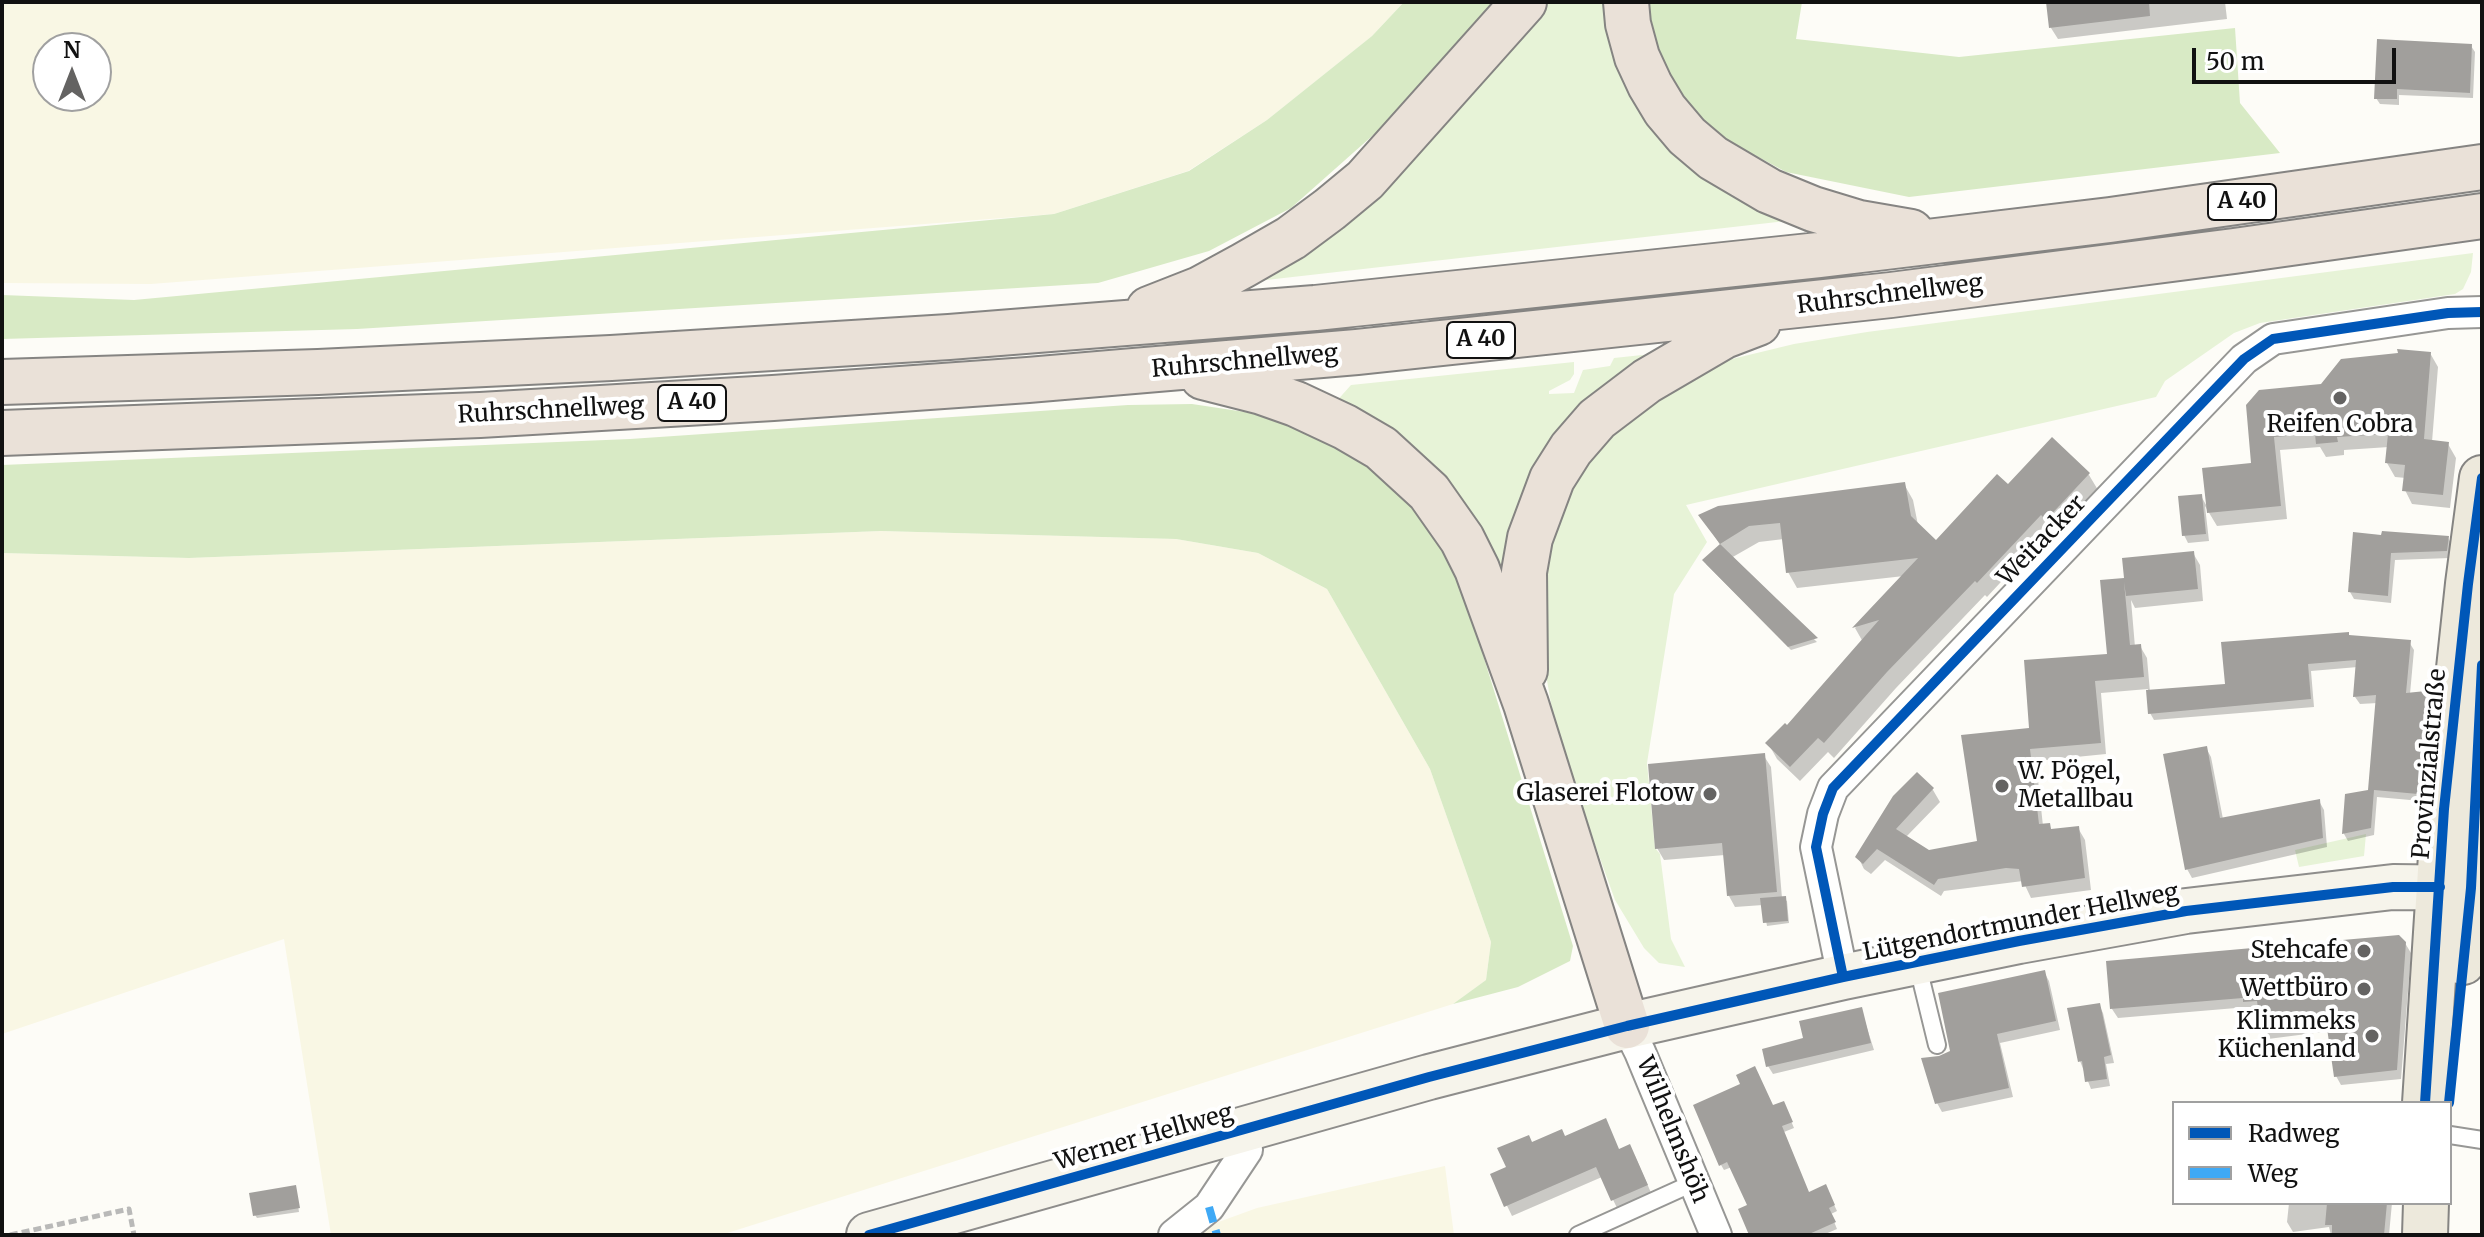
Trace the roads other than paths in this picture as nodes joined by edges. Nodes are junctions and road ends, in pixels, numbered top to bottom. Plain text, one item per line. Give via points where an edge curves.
1 (1524, 2) edge
2 (1626, 2) edge
3 (2482, 167) edge
4 (2482, 216) edge
5 (2002, 233) junction
6 (1845, 300) junction
7 (2482, 312) edge
8 (1053, 330) junction
9 (1117, 373) junction
10 (2, 382) edge
11 (2, 433) edge
12 (2482, 478) edge
13 (2475, 584) edge
14 (2482, 665) edge
15 (1526, 704) junction
16 (2480, 772) edge
17 (2464, 887) edge
18 (1916, 962) junction
19 (1843, 977) junction
20 (1627, 1026) junction
21 (1937, 1045) dead end
22 (1429, 1077) joint
23 (2425, 1101) edge
24 (2449, 1101) edge
25 (1245, 1130) junction
26 (2452, 1135) edge
27 (2482, 1140) edge
28 (1693, 1183) junction
29 (869, 1235) edge
30 (1174, 1235) edge
31 (1578, 1235) edge
32 (1716, 1235) edge

1 - 8 highway via 1365,180 1291,238 1200,289 1152,308
2 - 5 highway via 1637,57 1665,110 1696,143 1741,177 1859,223 1931,235
3 - 5 highway, Ruhrschnellweg / A 40
4 - 6 highway, Ruhrschnellweg / A 40
5 - 8 highway, Ruhrschnellweg / A 40 via 1589,281
6 - 9 highway, Ruhrschnellweg / A 40
6 - 15 highway via 1764,320 1677,361 1597,419 1571,449 1552,479 1530,538 1524,572
7 - 19 street, Weitacker via 2273,339 2244,359 1833,788 1816,847
8 - 10 highway, Ruhrschnellweg / A 40 via 611,358
9 - 11 highway, Ruhrschnellweg / A 40 via 480,415
9 - 15 highway via 1181,373 1262,392 1321,415 1381,448 1429,492 1462,539
12 - 13 main road, Provinzialstraße
13 - 17 main road, Provinzialstraße via 2444,809
14 - 16 main road, Provinzialstraße
15 - 20 highway
16 - 17 main road, Provinzialstraße
17 - 18 main road, Lütgendortmunder Hellweg via 2393,887 2186,911
17 - 23 main road, Provinzialstraße
17 - 24 main road, Provinzialstraße
18 - 19 main road, Lütgendortmunder Hellweg
18 - 21 lane
19 - 20 main road, Lütgendortmunder Hellweg
20 - 22 main road, Lütgendortmunder Hellweg
20 - 28 street, Wilhelmshöh
22 - 25 main road, Werner Hellweg
25 - 29 main road, Werner Hellweg
25 - 30 street via 1247,1150 1209,1207
26 - 27 lane
28 - 31 lane
28 - 32 street, Wilhelmshöh

